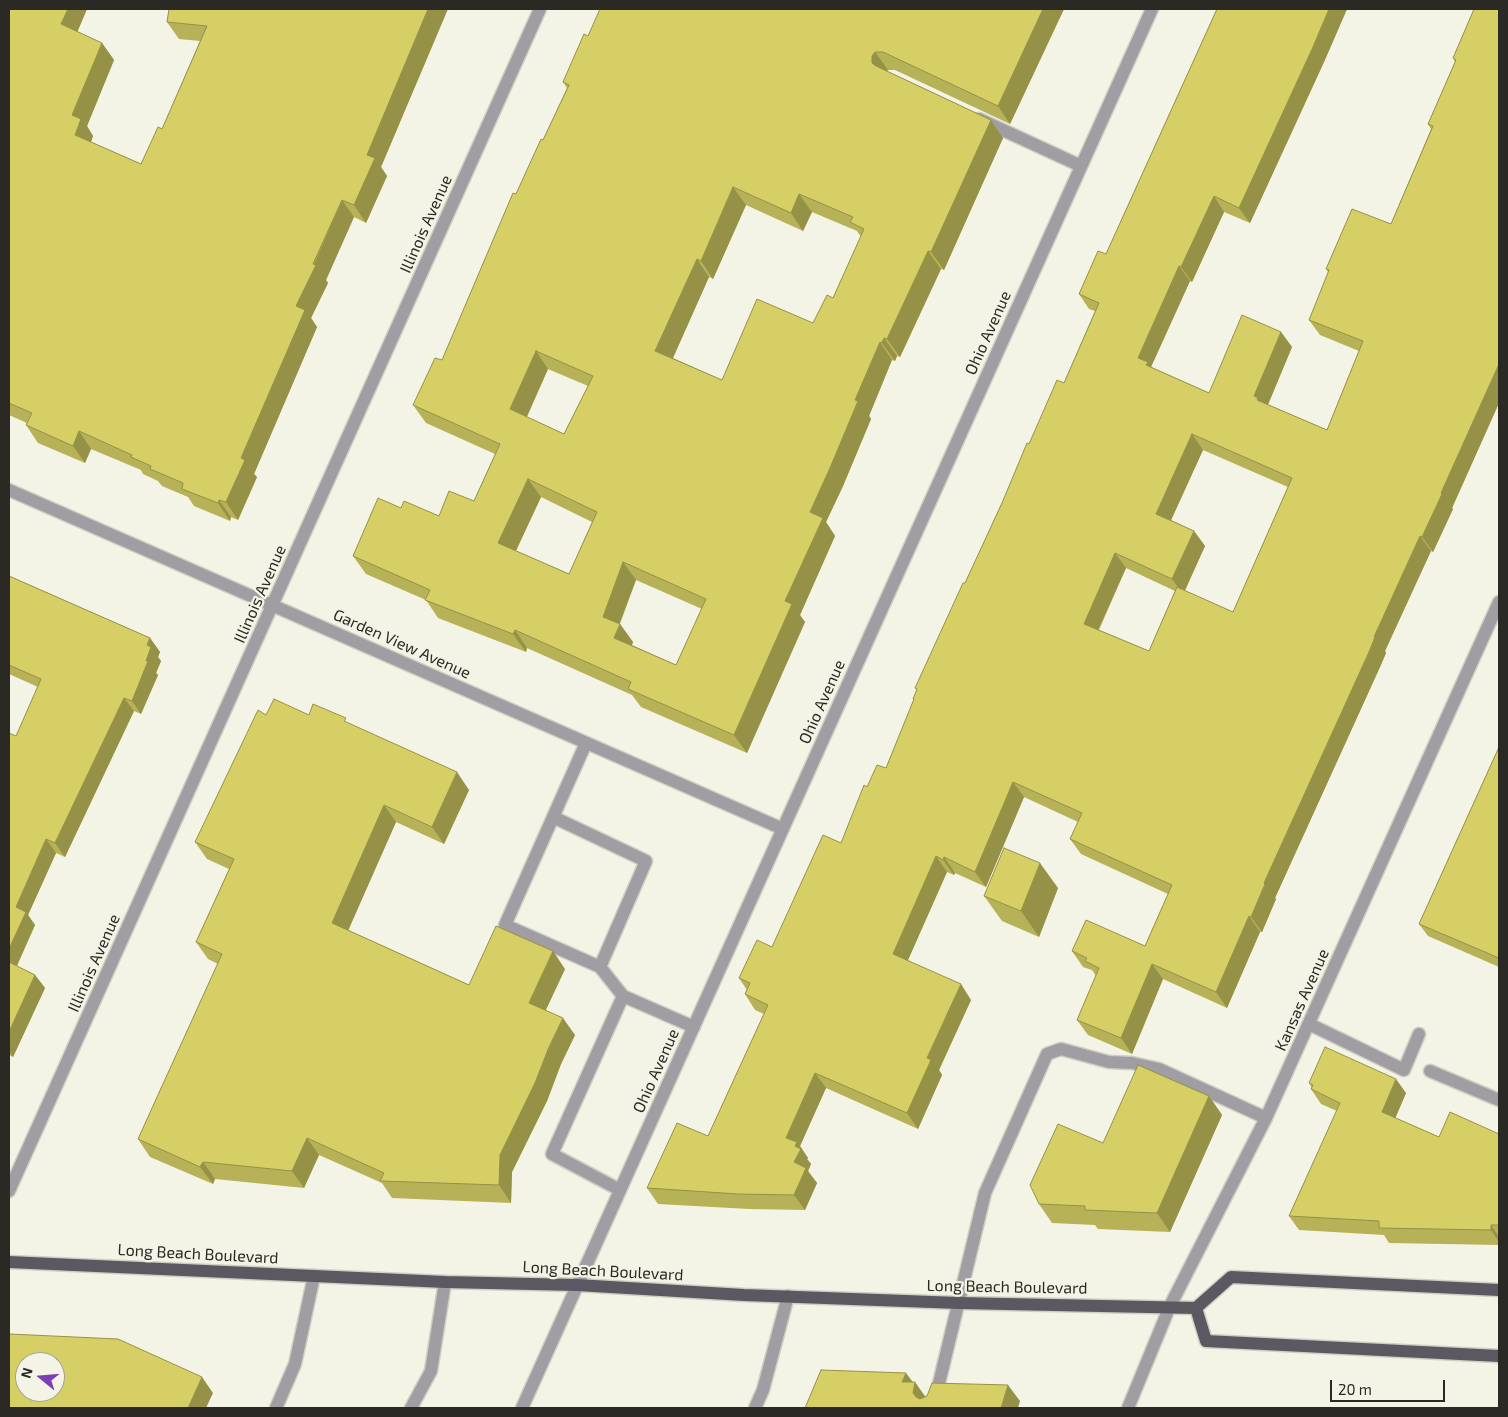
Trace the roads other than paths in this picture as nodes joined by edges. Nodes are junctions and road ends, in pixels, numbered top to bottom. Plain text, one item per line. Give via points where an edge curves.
1 (540, 9) edge
2 (1152, 9) edge
3 (972, 115) edge
4 (1081, 166) junction
5 (9, 490) edge
6 (1499, 602) edge
7 (273, 606) junction
8 (586, 743) junction
9 (553, 817) junction
10 (783, 829) junction
11 (600, 967) junction
12 (622, 996) junction
13 (1308, 1024) junction
14 (694, 1027) junction
15 (1419, 1034) dead end
16 (1430, 1071) dead end
17 (1499, 1100) edge
18 (1266, 1118) junction
19 (620, 1190) junction
20 (9, 1191) edge
21 (9, 1262) edge
22 (314, 1276) junction
23 (445, 1282) junction
24 (578, 1285) junction
25 (1499, 1288) edge
26 (788, 1296) junction
27 (959, 1303) junction
28 (1170, 1306) junction
29 (1196, 1308) junction
30 (1499, 1356) edge
31 (276, 1408) edge
32 (411, 1408) edge
33 (522, 1408) edge
34 (755, 1408) edge
35 (933, 1408) edge
36 (1128, 1408) edge

1 - 7 street, Illinois Avenue
2 - 4 street, Ohio Avenue
3 - 4 street
4 - 10 street, Ohio Avenue
5 - 7 street, Garden View Avenue
6 - 13 street, Kansas Avenue
7 - 8 street, Garden View Avenue
7 - 20 street, Illinois Avenue
8 - 9 street
8 - 10 street, Garden View Avenue
9 - 11 street via 646,861
9 - 11 street via 505,925
10 - 14 street, Ohio Avenue
11 - 12 street
12 - 14 street
12 - 19 street via 552,1154
13 - 15 street via 1404,1070
13 - 18 street, Kansas Avenue
14 - 19 street, Ohio Avenue
16 - 17 street
18 - 27 street via 1158,1069 1109,1062 1061,1049 1046,1054 985,1193
18 - 28 street, Kansas Avenue
19 - 24 street, Ohio Avenue
21 - 22 main road, Long Beach Boulevard
22 - 23 main road, Long Beach Boulevard
22 - 31 street via 295,1364
23 - 24 main road, Long Beach Boulevard
23 - 32 street via 431,1371
24 - 26 main road, Long Beach Boulevard
24 - 33 street, Ohio Avenue
25 - 29 main road via 1231,1277
26 - 27 main road, Long Beach Boulevard
26 - 34 street via 763,1390
27 - 28 main road, Long Beach Boulevard
27 - 35 street
28 - 29 main road, Long Beach Boulevard
28 - 36 street, Kansas Avenue
29 - 30 main road via 1206,1341

